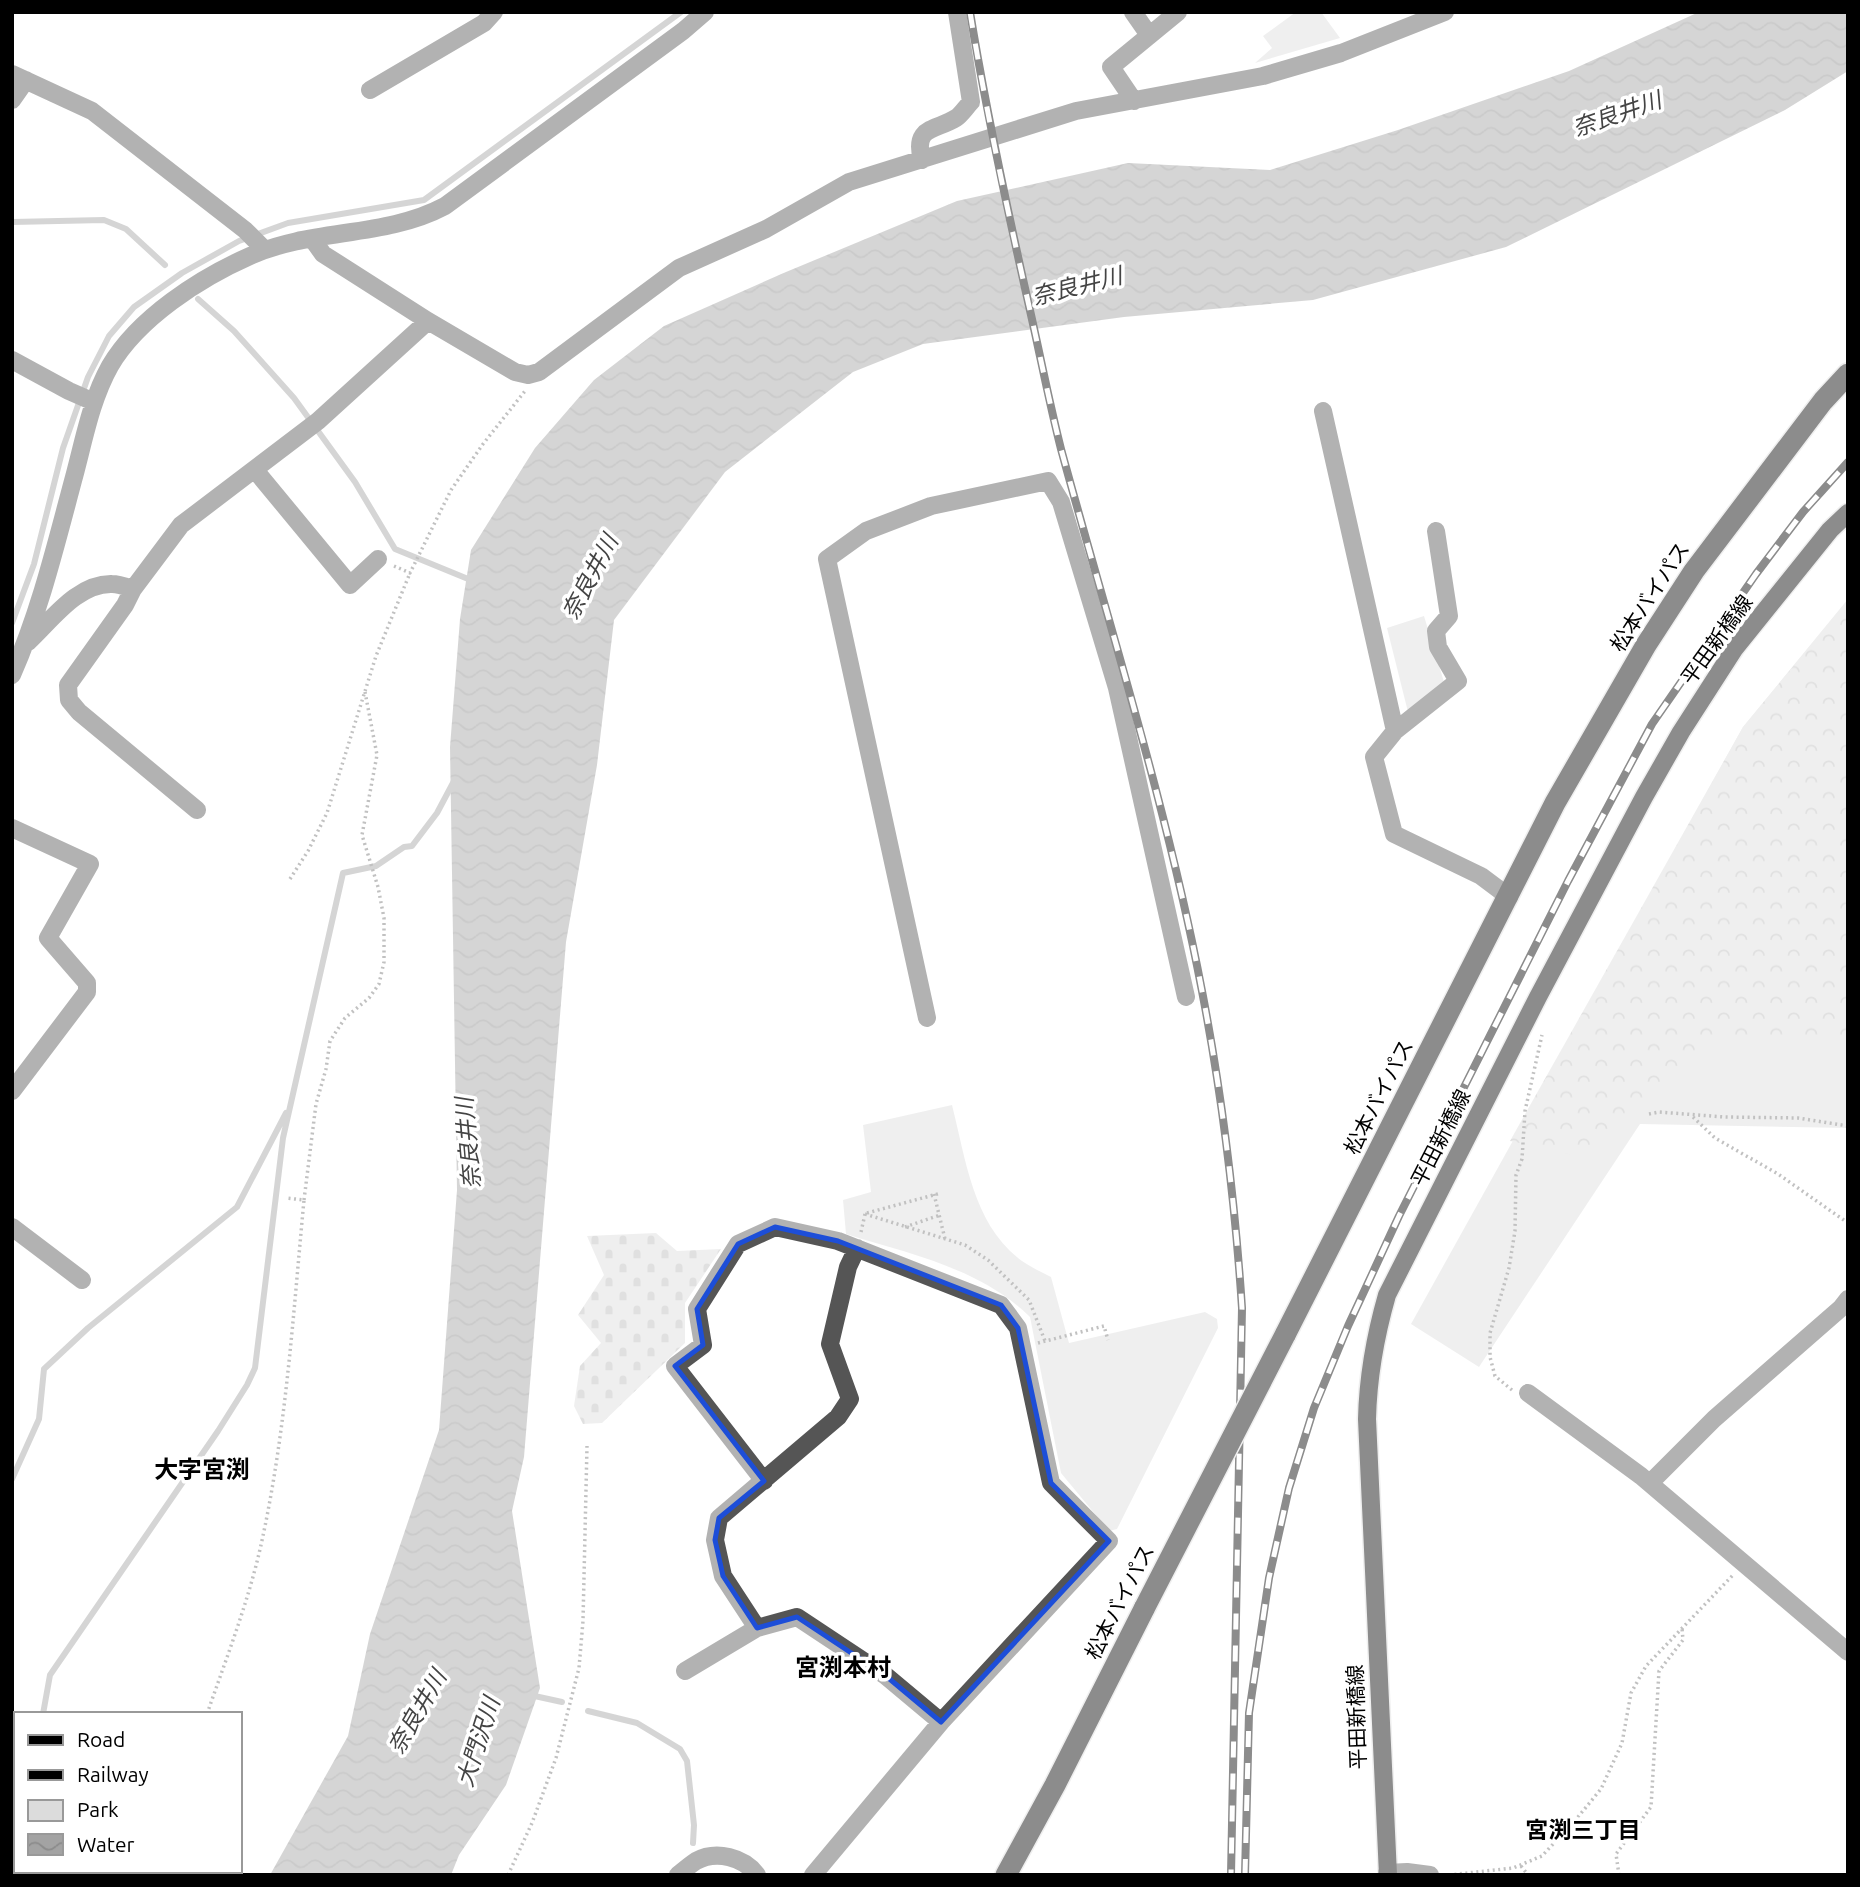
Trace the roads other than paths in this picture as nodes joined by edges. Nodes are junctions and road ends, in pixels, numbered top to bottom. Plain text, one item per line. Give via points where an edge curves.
1 (494, 12) edge
2 (705, 12) edge
3 (957, 12) edge
4 (1133, 12) edge
5 (1178, 12) edge
6 (1445, 12) edge
7 (1149, 35) junction
8 (19, 77) edge
9 (370, 90) dead end
10 (12, 100) edge
11 (1134, 101) junction
12 (922, 160) junction
13 (255, 239) junction
14 (313, 240) junction
15 (428, 321) junction
16 (12, 360) edge
17 (1848, 374) edge
18 (83, 397) junction
19 (1323, 411) dead end
20 (255, 470) junction
21 (1848, 513) edge
22 (1436, 531) dead end
23 (378, 559) road end
24 (133, 589) junction
25 (26, 644) junction
26 (12, 675) edge
27 (1395, 731) junction
28 (197, 810) dead end
29 (12, 828) edge
30 (1509, 897) junction
31 (1186, 997) dead end
32 (927, 1018) dead end
33 (12, 1091) edge
34 (16, 1236) edge
35 (857, 1248) junction
36 (82, 1280) dead end
37 (1848, 1299) edge
38 (1528, 1393) road end
39 (764, 1481) junction
40 (1650, 1483) junction
41 (757, 1628) junction
42 (1848, 1652) edge
43 (685, 1671) dead end
44 (941, 1722) junction
45 (1387, 1874) edge
46 (678, 1875) edge
47 (757, 1875) edge
48 (813, 1875) edge
49 (1006, 1875) edge
50 (1430, 1875) edge

1 - 9 street via 484,23
2 - 14 street via 445,206 407,222
3 - 12 street via 971,102 956,118 936,125 922,138 918,146
4 - 7 street
5 - 7 street
6 - 11 street via 1341,53 1263,76
7 - 11 street via 1111,67
8 - 10 street
8 - 13 street via 92,111
11 - 12 street via 1076,110
12 - 15 street via 849,182 766,229 678,268 539,373 515,372
13 - 14 street
13 - 18 street via 227,267 182,293 142,327
14 - 15 street via 323,254
15 - 20 street
16 - 18 street
17 - 30 highway, 松本バイパス via 1694,571 1646,645 1555,803
18 - 25 street via 41,600
19 - 27 street
20 - 23 street via 350,585
20 - 24 street via 181,525
21 - 45 main road, 平田新橋線 via 1735,648 1681,732 1538,997 1387,1295 1367,1384
22 - 27 street via 1449,615 1436,631 1438,647 1458,681
24 - 25 street via 112,584 94,587 73,598
24 - 28 street via 68,685 69,700
25 - 26 street
27 - 30 street via 1374,757 1394,834 1481,876
29 - 33 street via 90,864 48,938 87,983 86,992
30 - 49 highway, 松本バイパス, bridge
31 - 32 street via 1117,688 1061,502 1048,481 931,506 866,531 827,559
34 - 36 street
35 - 39 street via 848,1267 830,1344 850,1399 838,1417
35 - 39 street via 775,1227 738,1244 697,1309 703,1345 675,1366
35 - 44 street via 1001,1305 1018,1328 1051,1483 1109,1541
37 - 40 street
38 - 40 street
39 - 41 street via 719,1518 715,1540 723,1576
40 - 42 street
41 - 43 street
41 - 44 street via 797,1617 886,1676
44 - 48 street
45 - 50 street
46 - 47 street via 697,1860 712,1856 736,1858

